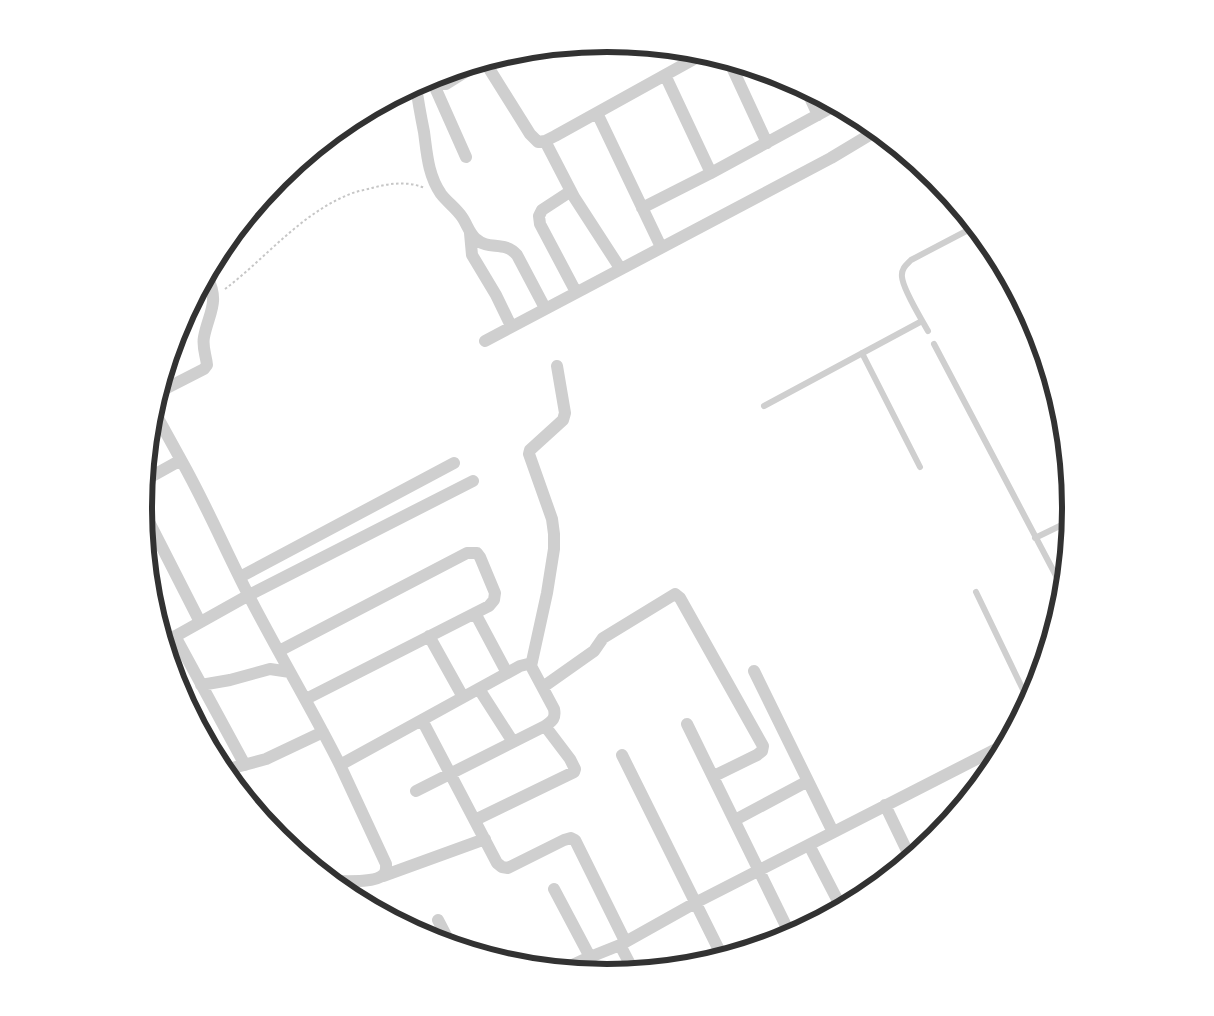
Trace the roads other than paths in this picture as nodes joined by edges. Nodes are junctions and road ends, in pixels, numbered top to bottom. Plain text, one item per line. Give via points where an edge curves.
1 (692, 60) edge
2 (489, 68) edge
3 (734, 71) edge
4 (666, 75) junction
5 (452, 80) edge
6 (440, 84) edge
7 (435, 86) edge
8 (417, 94) edge
9 (812, 101) edge
10 (827, 110) edge
11 (597, 113) junction
12 (818, 115) junction
13 (869, 135) edge
14 (544, 141) junction
15 (767, 143) junction
16 (466, 157) dead end
17 (711, 173) junction
18 (571, 191) junction
19 (642, 208) junction
20 (968, 230) edge
21 (470, 233) junction
22 (661, 247) junction
23 (620, 268) junction
24 (210, 285) edge
25 (576, 292) junction
26 (545, 308) junction
27 (922, 321) junction
28 (511, 326) junction
29 (928, 331) dead end
30 (485, 341) dead end
31 (934, 344) dead end
32 (862, 353) junction
33 (557, 366) dead end
34 (168, 388) edge
35 (764, 406) dead end
36 (159, 424) edge
37 (181, 460) junction
38 (454, 463) dead end
39 (920, 467) dead end
40 (152, 476) edge
41 (473, 481) dead end
42 (1062, 525) edge
43 (152, 528) edge
44 (1035, 538) junction
45 (240, 577) junction
46 (1057, 578) edge
47 (976, 592) dead end
48 (248, 595) junction
49 (476, 613) junction
50 (200, 622) junction
51 (429, 636) junction
52 (171, 638) edge
53 (172, 642) edge
54 (279, 651) junction
55 (532, 666) junction
56 (754, 671) dead end
57 (290, 672) junction
58 (507, 674) junction
59 (201, 685) junction
60 (543, 687) junction
61 (479, 689) junction
62 (1024, 691) edge
63 (463, 698) junction
64 (306, 699) junction
65 (422, 720) junction
66 (687, 724) dead end
67 (545, 726) junction
68 (323, 732) junction
69 (514, 742) junction
70 (992, 751) edge
71 (622, 756) dead end
72 (246, 765) junction
73 (340, 765) junction
74 (233, 768) edge
75 (450, 773) junction
76 (714, 776) junction
77 (808, 782) junction
78 (416, 791) dead end
79 (885, 805) junction
80 (475, 820) junction
81 (735, 820) junction
82 (833, 832) junction
83 (485, 839) junction
84 (809, 845) junction
85 (907, 850) edge
86 (760, 871) junction
87 (383, 876) junction
88 (346, 881) edge
89 (554, 889) dead end
90 (838, 900) edge
91 (695, 903) junction
92 (438, 920) dead end
93 (786, 927) edge
94 (445, 933) edge
95 (623, 943) junction
96 (719, 950) edge
97 (590, 957) junction
98 (577, 963) edge
99 (630, 963) edge

1 - 4 street
2 - 14 street via 534,139
3 - 15 street
4 - 11 street
4 - 17 street
5 - 6 street
7 - 16 street
8 - 21 street via 432,178 441,194 462,217
9 - 12 street
10 - 12 street
11 - 14 street
11 - 19 street
12 - 15 street
13 - 22 street
14 - 18 street
15 - 17 street
17 - 19 street
18 - 23 street
18 - 25 street via 542,210 539,216 540,224
19 - 22 street
20 - 27 lane via 911,260 904,267 904,286
21 - 26 street via 487,245 512,249
21 - 28 street via 472,255
22 - 23 street
23 - 25 street
24 - 34 street via 213,308 203,345 207,365
25 - 26 street
26 - 28 street
27 - 29 lane
27 - 32 lane
28 - 30 street
31 - 44 lane
32 - 35 lane
32 - 39 lane
33 - 55 street via 565,413 563,420 529,454 552,519 554,534 547,593
36 - 37 street
37 - 40 street
37 - 45 street via 200,492
38 - 45 street
41 - 48 street
42 - 44 lane
43 - 50 street
44 - 46 lane
45 - 48 street
47 - 62 lane
48 - 50 street
48 - 54 street
49 - 51 street
49 - 54 street via 489,606 495,594 480,557 472,552
49 - 58 street
50 - 52 street
51 - 63 street
51 - 64 street
53 - 59 street
54 - 57 street
55 - 58 street via 525,665
55 - 60 street
56 - 77 street
57 - 59 street via 270,669
57 - 64 street
58 - 61 street
59 - 72 street
60 - 67 street via 556,715
60 - 76 street via 594,651 603,638 675,594 763,746 757,755
61 - 63 street
61 - 69 street
63 - 65 street
64 - 68 street
65 - 73 street
65 - 75 street
66 - 76 street
67 - 69 street
67 - 80 street via 570,759 574,772
68 - 72 street
68 - 73 street
69 - 75 street
70 - 79 street
71 - 91 street
72 - 74 street
73 - 87 street via 386,864
75 - 78 street
75 - 80 street
76 - 81 street
77 - 81 street
77 - 82 street
79 - 82 street
79 - 85 street
80 - 83 street
81 - 86 street
82 - 84 street
83 - 87 street
83 - 95 street via 497,863 508,868 564,840 575,840
84 - 86 street
84 - 90 street
86 - 91 street
86 - 93 street
87 - 88 street
89 - 97 street
91 - 95 street
91 - 96 street
92 - 94 street
95 - 97 street
95 - 99 street
97 - 98 street

